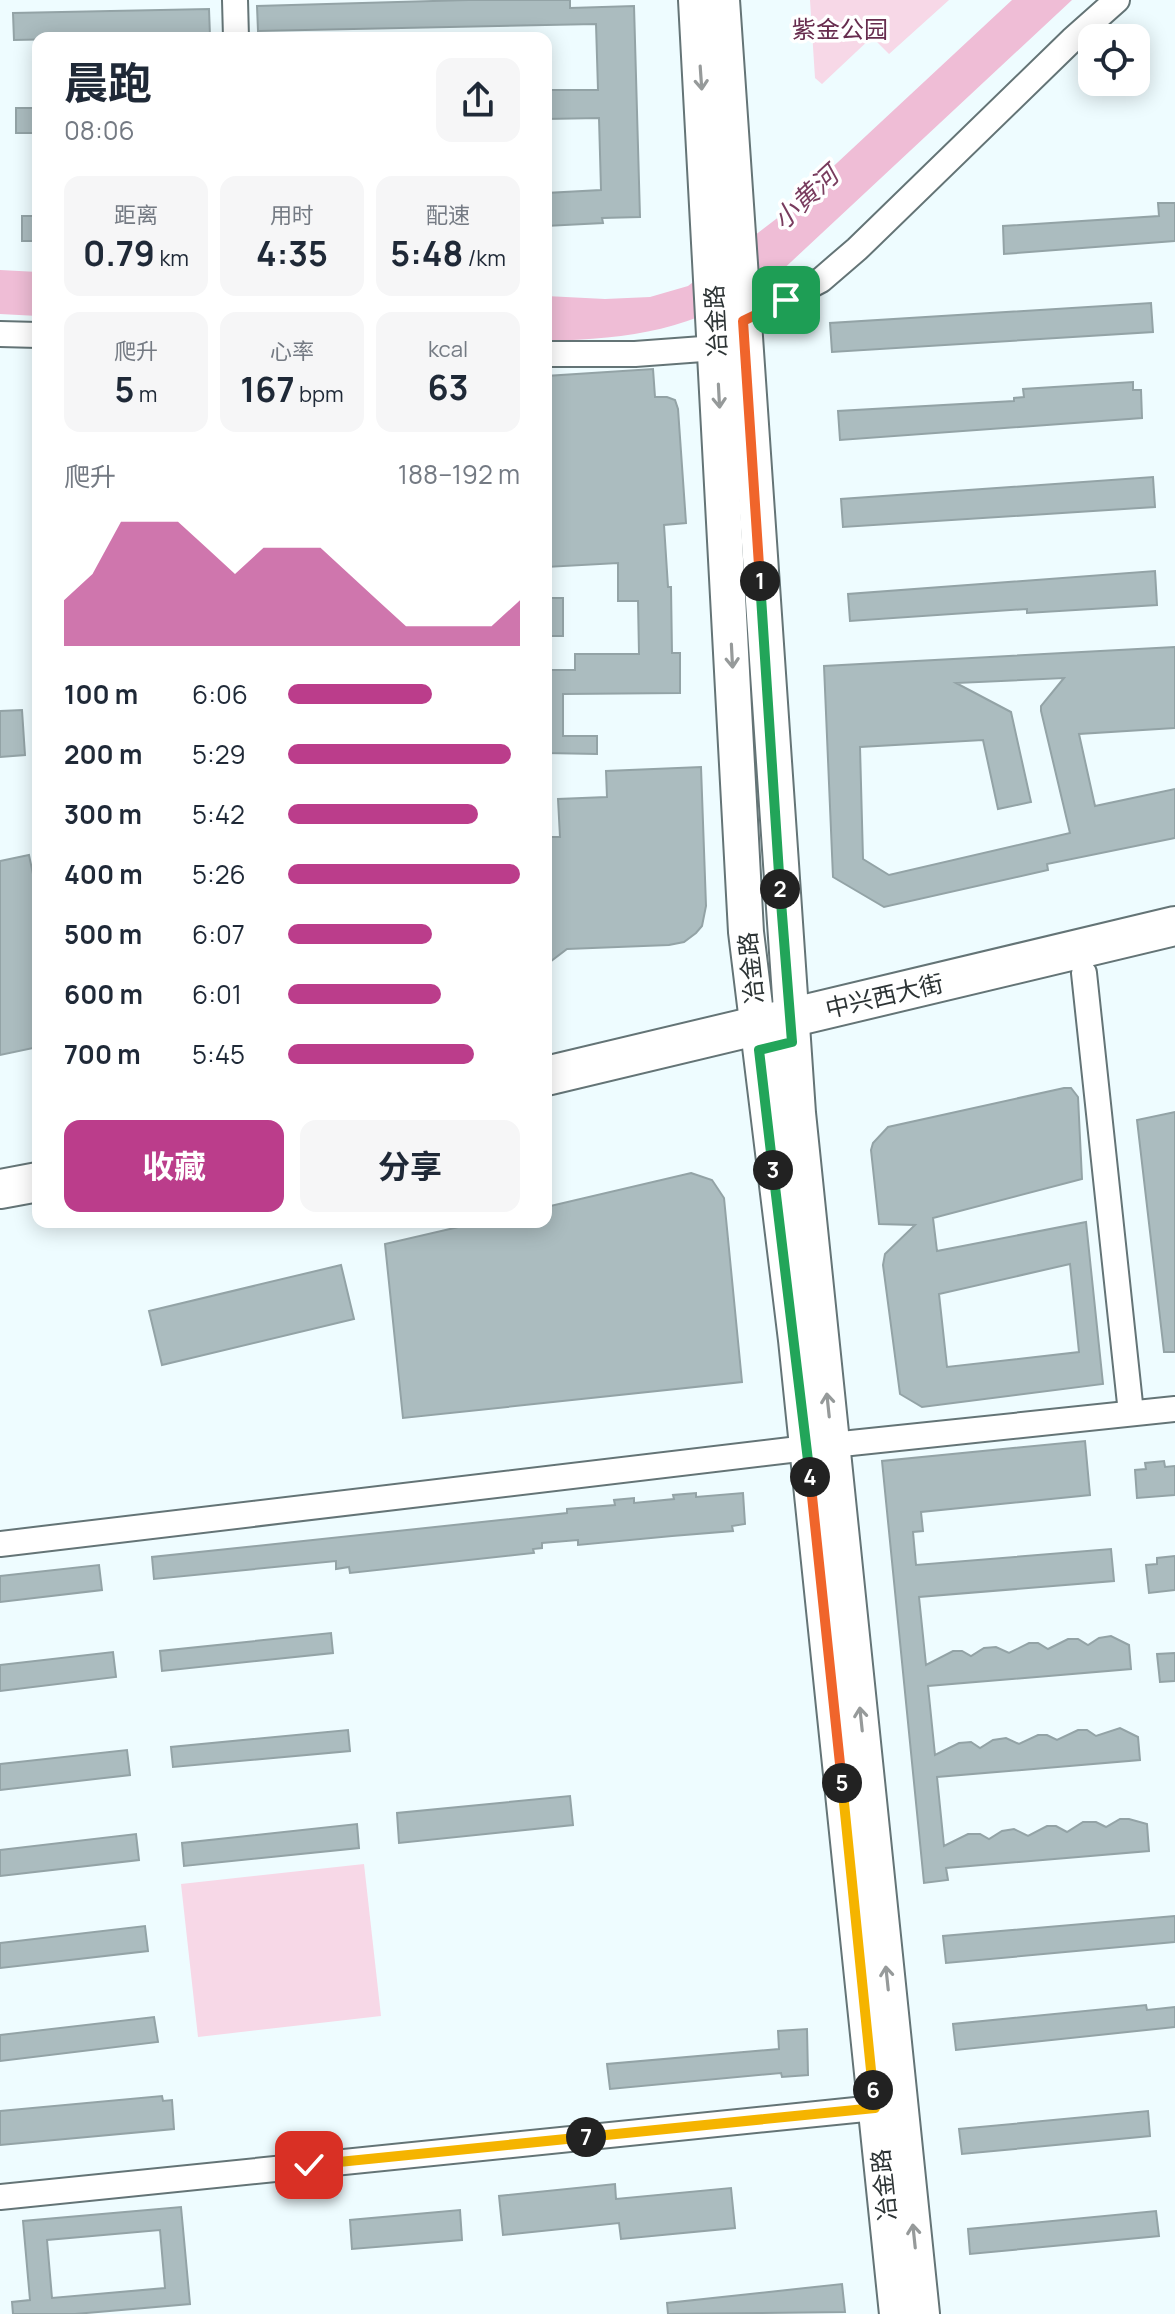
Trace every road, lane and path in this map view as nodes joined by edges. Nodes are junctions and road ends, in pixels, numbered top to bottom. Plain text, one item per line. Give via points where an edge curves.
1 (235, 0) edge
2 (696, 0) edge
3 (722, 0) edge
4 (1117, 0) edge
5 (236, 32) edge
6 (729, 322) junction
7 (0, 334) edge
8 (32, 335) edge
9 (552, 354) edge
10 (1175, 926) edge
11 (1175, 951) edge
12 (1084, 973) junction
13 (774, 1033) junction
14 (552, 1075) edge
15 (552, 1099) edge
16 (32, 1183) edge
17 (0, 1189) edge
18 (32, 1208) edge
19 (0, 1214) edge
20 (1175, 1409) edge
21 (1131, 1413) junction
22 (820, 1446) junction
23 (0, 1544) edge
24 (875, 2108) junction
25 (0, 2197) edge
26 (897, 2314) edge
27 (922, 2314) edge

1 - 5 street
2 -> 6 street, 冶金路 via 712,265
3 - 6 street, 冶金路 via 737,215
4 - 6 street via 821,280
6 - 9 street via 635,354
6 - 13 street, 冶金路
7 - 8 street
10 - 13 main road, 中兴西大街
11 - 12 main road, 中兴西大街
12 - 13 main road, 中兴西大街
12 - 21 street
13 - 14 main road, 中兴西大街
13 - 15 main road, 中兴西大街
13 - 22 street, 冶金路
16 - 17 main road
18 - 19 main road
20 - 21 street
21 - 22 street
22 - 23 street
22 - 24 street, 冶金路
27 -> 22 street, 冶金路
24 - 25 street
24 - 26 street, 冶金路

